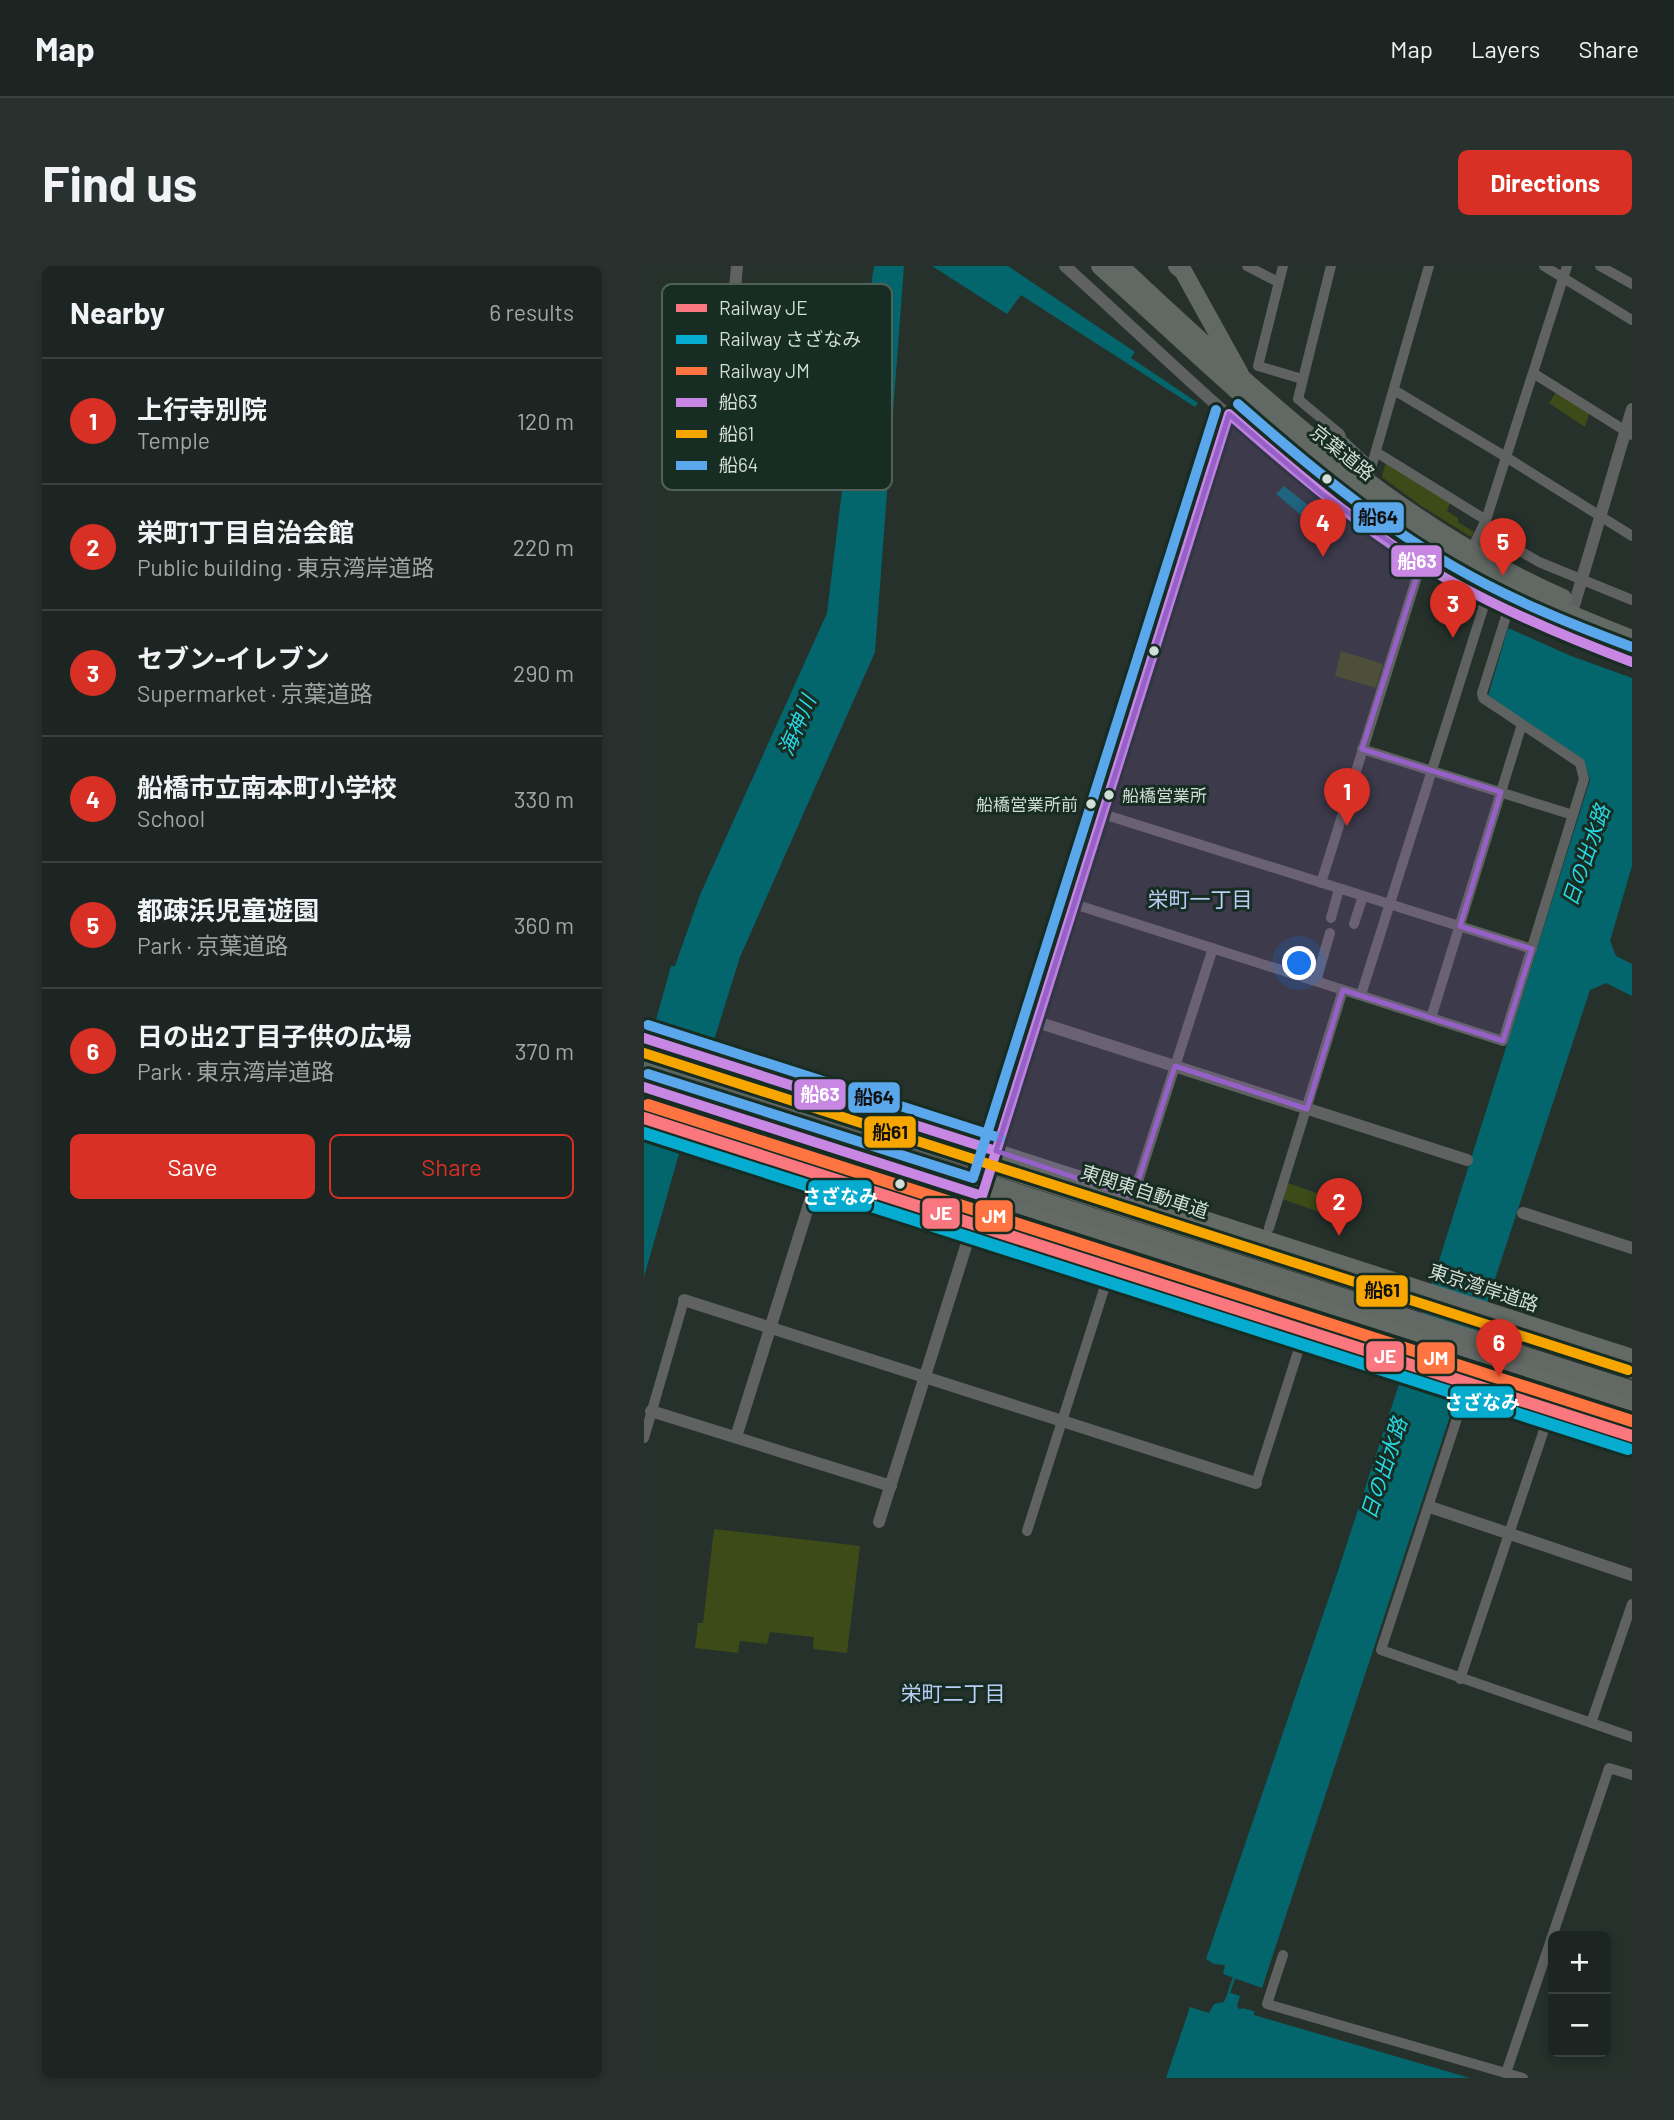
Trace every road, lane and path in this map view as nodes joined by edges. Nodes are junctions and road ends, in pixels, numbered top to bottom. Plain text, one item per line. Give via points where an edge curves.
1 (737, 266) edge
2 (1065, 266) edge
3 (1100, 266) edge
4 (1120, 266) edge
5 (1247, 266) edge
6 (1283, 266) edge
7 (1331, 266) edge
8 (1429, 266) edge
9 (1544, 266) edge
10 (1567, 266) edge
11 (1600, 266) edge
12 (1180, 269) edge
13 (1563, 278) junction
14 (1278, 282) junction
15 (735, 284) edge
16 (1632, 284) edge
17 (1632, 320) edge
18 (1533, 373) junction
19 (1242, 377) junction
20 (1302, 379) junction
21 (1394, 390) junction
22 (1632, 409) edge
23 (1229, 414) junction
24 (1629, 433) edge
25 (1376, 452) junction
26 (1506, 457) junction
27 (1371, 467) junction
28 (1599, 516) junction
29 (1356, 520) junction
30 (1484, 525) junction
31 (1632, 536) edge
32 (1421, 564) junction
33 (1582, 580) junction
34 (1455, 583) junction
35 (1486, 599) junction
36 (1632, 600) edge
37 (1508, 610) junction
38 (1632, 626) edge
39 (1564, 636) junction
40 (1632, 639) edge
41 (1632, 662) edge
42 (1522, 724) junction
43 (1362, 749) junction
44 (1431, 771) junction
45 (1501, 792) junction
46 (1103, 814) junction
47 (1573, 815) junction
48 (1321, 883) junction
49 (1339, 889) junction
50 (1363, 896) junction
51 (1074, 904) junction
52 (1390, 905) junction
53 (1331, 918) dead end
54 (1354, 924) dead end
55 (1460, 926) junction
56 (1330, 933) dead end
57 (1213, 948) junction
58 (1532, 949) junction
59 (1316, 981) junction
60 (1343, 990) junction
61 (1362, 995) junction
62 (1431, 1018) junction
63 (1037, 1021) junction
64 (644, 1038) edge
65 (644, 1054) edge
66 (1175, 1066) junction
67 (644, 1073) edge
68 (644, 1087) edge
69 (851, 1105) junction
70 (1307, 1109) junction
71 (693, 1143) dead end
72 (827, 1147) junction
73 (996, 1152) junction
74 (1467, 1160) dead end
75 (817, 1182) junction
76 (982, 1196) junction
77 (1133, 1197) junction
78 (1523, 1213) dead end
79 (1269, 1228) dead end
80 (971, 1231) junction
81 (1102, 1234) junction
82 (1120, 1239) junction
83 (1632, 1248) edge
84 (1165, 1254) junction
85 (1209, 1268) junction
86 (1108, 1276) junction
87 (1153, 1290) junction
88 (684, 1300) joint
89 (1198, 1305) junction
90 (771, 1328) junction
91 (1302, 1339) junction
92 (1632, 1357) edge
93 (1399, 1370) dead end
94 (1632, 1370) edge
95 (924, 1376) junction
96 (1632, 1390) edge
97 (1604, 1396) junction
98 (1632, 1405) edge
99 (652, 1410) junction
100 (1548, 1418) junction
101 (1062, 1421) junction
102 (1592, 1432) junction
103 (736, 1437) junction
104 (644, 1438) edge
105 (1632, 1445) edge
106 (1256, 1483) joint
107 (891, 1486) junction
108 (1430, 1507) junction
109 (879, 1521) dead end
110 (1027, 1531) dead end
111 (1508, 1533) junction
112 (1632, 1575) edge
113 (1632, 1604) edge
114 (1460, 1679) junction
115 (1591, 1723) junction
116 (1632, 1737) edge
117 (1632, 1775) edge
118 (1283, 1955) dead end
119 (1506, 2073) junction
120 (1523, 2078) edge

1 - 15 street
2 - 23 street
3 - 40 highway, 京葉道路, bridge via 1264,414 1409,528 1531,598
4 - 19 highway, 京葉道路, bridge
5 - 14 street
6 - 14 street
7 - 20 street
8 - 21 street
9 - 13 street
10 - 13 street
11 - 16 street
12 - 19 highway
13 - 17 street
13 - 18 street
14 - 20 street via 1258,366
18 - 24 street
18 - 26 street
19 - 38 highway, 京葉道路, bridge via 1324,449 1416,518 1543,589
20 - 27 street via 1299,401
21 - 25 street
21 - 26 street
22 - 24 street
23 - 29 street
23 - 46 street
24 - 28 street
25 - 27 street
25 - 30 street
26 - 28 street
26 - 30 street
27 - 29 street
28 - 31 street
28 - 33 street
29 - 32 street
30 - 33 street via 1529,557
30 - 34 street
32 - 34 street
32 - 43 street
33 - 36 street
33 - 39 street
34 - 35 street
35 - 37 street
35 - 44 street
37 - 39 street
37 - 42 street via 1482,693 1487,702
39 - 41 street
42 - 45 street
42 - 47 street via 1580,763 1584,779
43 - 44 street
43 - 48 street
44 - 45 street
44 - 52 street
45 - 47 street
45 - 55 street
46 - 48 street
46 - 51 street
47 - 58 street
48 - 49 street
49 - 50 street
49 - 53 street
50 - 52 street
50 - 54 street
51 - 57 street
51 - 63 street
52 - 55 street
52 - 61 street
55 - 58 street
55 - 62 street
56 - 59 street
57 - 59 street
57 - 66 street
58 - 62 street via 1503,1041
59 - 60 street
60 - 61 street
60 - 70 street
61 - 62 street
63 - 66 street
63 - 73 street
64 - 69 highway, 東京湾岸道路
65 - 94 highway, 東関東自動車道, bridge
66 - 70 street
66 - 77 street
67 - 96 highway, 東関東自動車道, bridge
68 - 72 highway
69 - 73 highway, 東京湾岸道路
69 - 76 highway via 886,1128 891,1144 969,1170 976,1175
70 - 74 street
70 - 79 street
71 - 75 street
72 - 75 street
72 - 76 highway
73 - 76 street
73 - 77 highway, 東京湾岸道路
73 - 81 highway via 1000,1175 1042,1190 1051,1210 1099,1228
75 - 80 street
75 - 90 street
76 - 80 street
76 - 81 highway
77 - 92 highway, 東京湾岸道路
78 - 83 street
80 - 86 street
80 - 95 street
81 - 82 highway
82 - 84 highway
82 - 86 street
84 - 85 highway
84 - 87 street
85 - 89 street
85 - 97 highway
86 - 87 street
86 - 101 street
87 - 89 street
88 - 90 street
88 - 99 street
89 - 91 street
90 - 95 street
90 - 103 street
91 - 93 street
91 - 106 street
95 - 101 street
95 - 107 street
97 - 98 highway
97 - 102 street
99 - 103 street
99 - 104 street
100 - 102 street
100 - 108 street via 1466,1391
100 - 111 street
101 - 106 street
101 - 110 street
102 - 105 street
103 - 107 street
107 - 109 street
108 - 111 street
108 - 114 street via 1381,1650
111 - 112 street
111 - 114 street
113 - 115 street
114 - 115 street
115 - 116 street
117 - 119 street via 1609,1768
118 - 119 street via 1267,2004
119 - 120 street

